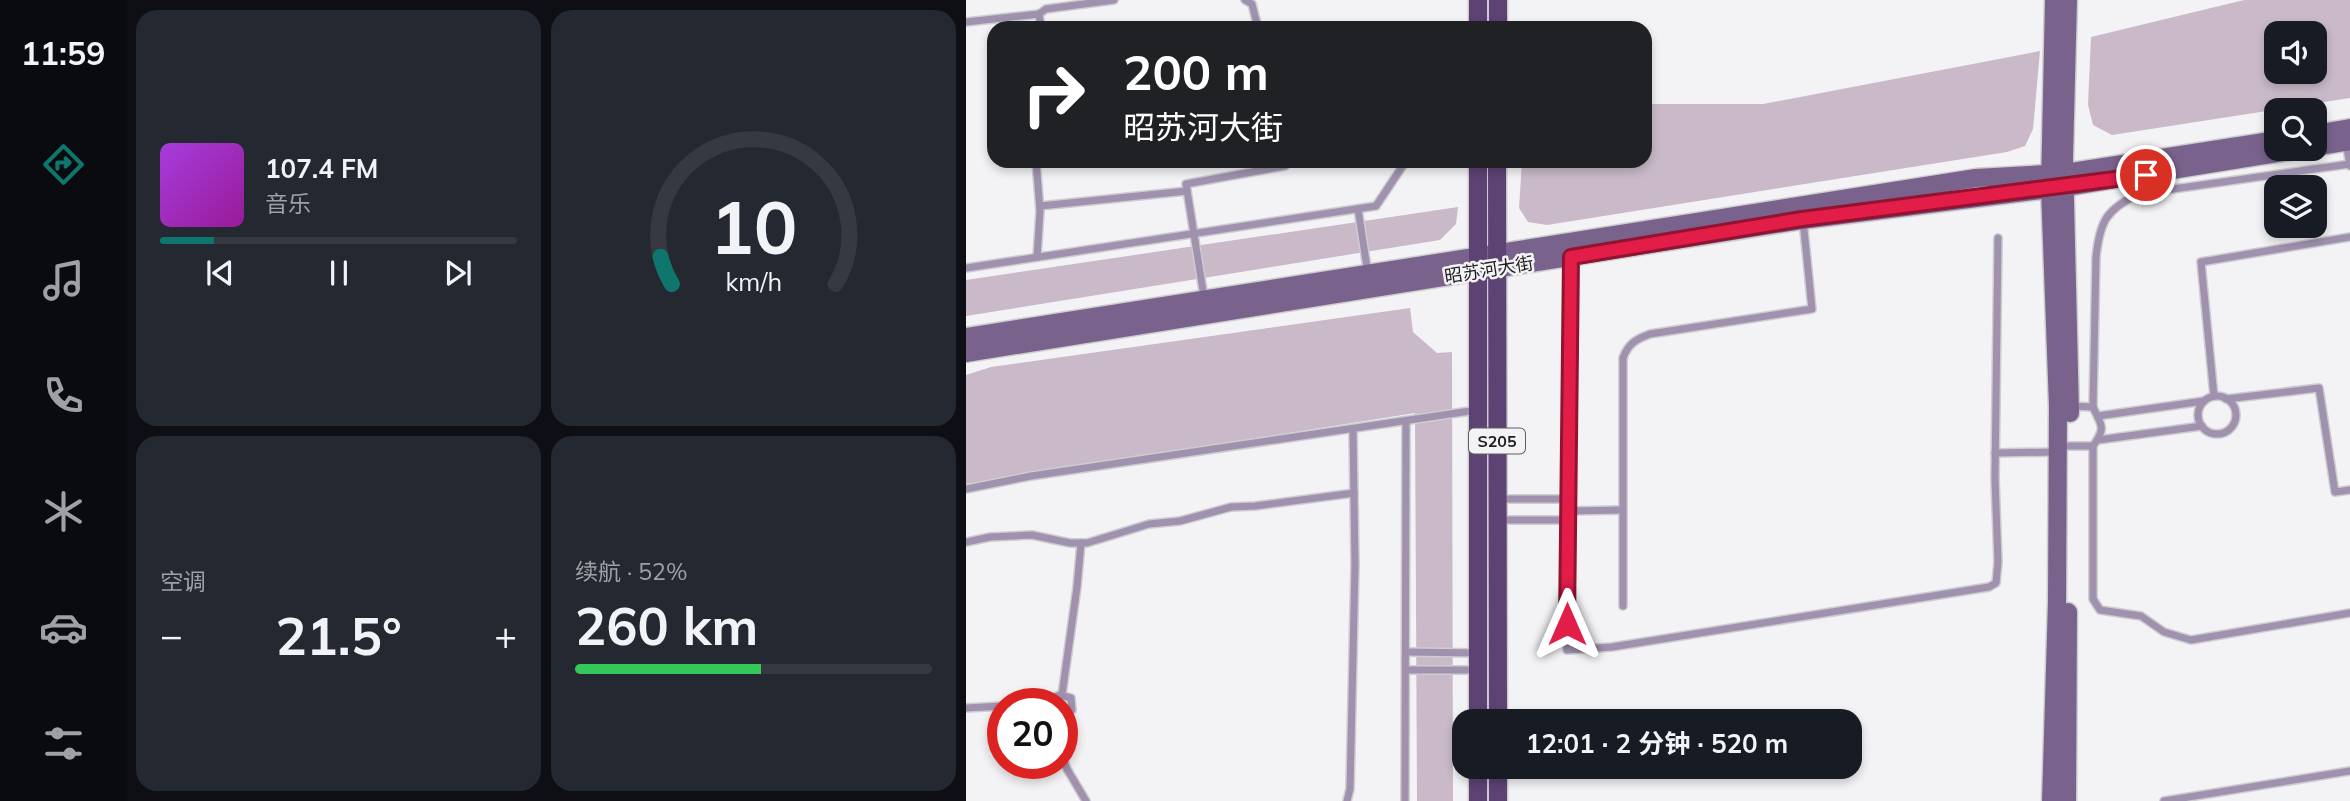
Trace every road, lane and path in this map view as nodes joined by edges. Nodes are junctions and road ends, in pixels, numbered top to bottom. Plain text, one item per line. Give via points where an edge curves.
1 (1114, 0) edge
2 (1245, 0) edge
3 (1478, 0) edge
4 (1498, 0) edge
5 (2054, 0) edge
6 (2068, 0) edge
7 (1039, 14) junction
8 (1040, 21) edge
9 (1256, 21) edge
10 (1478, 21) edge
11 (1498, 21) edge
12 (966, 22) edge
13 (2327, 135) edge
14 (2349, 137) edge
15 (2264, 142) edge
16 (2327, 143) edge
17 (2264, 154) edge
18 (2350, 165) edge
19 (1037, 168) edge
20 (1274, 168) edge
21 (1401, 168) edge
22 (1478, 168) edge
23 (1497, 168) edge
24 (2058, 181) junction
25 (1187, 191) junction
26 (1040, 206) junction
27 (1358, 209) junction
28 (1802, 219) junction
29 (1194, 234) junction
30 (2350, 237) edge
31 (1998, 238) dead end
32 (1037, 257) junction
33 (1571, 257) junction
34 (1497, 262) junction
35 (1478, 265) junction
36 (966, 268) edge
37 (1368, 274) junction
38 (1204, 300) junction
39 (966, 337) edge
40 (966, 353) edge
41 (2214, 396) junction
42 (2226, 398) junction
43 (2204, 401) junction
44 (2064, 406) junction
45 (2093, 407) junction
46 (1478, 410) junction
47 (2098, 416) junction
48 (1406, 421) junction
49 (2202, 426) junction
50 (1353, 429) junction
51 (2096, 443) junction
52 (2061, 448) junction
53 (1995, 453) junction
54 (966, 489) edge
55 (2350, 490) edge
56 (1354, 493) junction
57 (1497, 499) junction
58 (1569, 499) junction
59 (1622, 510) junction
60 (1569, 511) junction
61 (1497, 520) junction
62 (1568, 520) junction
63 (966, 542) edge
64 (1081, 543) junction
65 (1623, 606) dead end
66 (2350, 613) edge
67 (1406, 652) junction
68 (1478, 662) junction
69 (1406, 670) junction
70 (1063, 688) edge
71 (987, 707) edge
72 (966, 708) edge
73 (1478, 709) edge
74 (1498, 709) edge
75 (2350, 771) edge
76 (1073, 779) edge
77 (1478, 779) edge
78 (1498, 779) edge
79 (1086, 801) edge
80 (1347, 801) edge
81 (1405, 801) edge
82 (1478, 801) edge
83 (1498, 801) edge
84 (2051, 801) edge
85 (2067, 801) edge
86 (2164, 801) edge

1 - 7 lane via 1046,9
2 - 9 lane via 1252,4
3 - 10 main road
4 - 11 main road
5 - 24 street
6 - 24 street
7 - 8 lane
7 - 12 lane
13 - 14 street
14 - 16 street
14 - 18 lane
15 - 24 street, 昭苏河大街
17 - 24 street, 昭苏河大街
18 - 45 lane via 2138,194 2116,205 2103,223 2097,248
19 - 26 lane
20 - 25 lane via 1186,184
21 - 27 lane via 1376,206
22 - 35 main road, S205
23 - 34 main road, S205
24 - 28 street, 昭苏河大街
24 - 34 street, 昭苏河大街 via 1976,178
24 - 44 street
25 - 26 lane
25 - 29 lane
26 - 32 lane
27 - 29 lane
27 - 37 lane
28 - 33 street, 昭苏河大街
28 - 59 lane via 1812,309 1650,334 1626,349
29 - 32 lane
29 - 38 lane
30 - 41 lane via 2201,262
31 - 53 lane
32 - 36 lane
33 - 34 street, 昭苏河大街
33 - 58 lane
34 - 35 street, 昭苏河大街
34 - 57 main road, S205
35 - 37 street, 昭苏河大街
35 - 40 street, 昭苏河大街
35 - 46 main road, S205
37 - 38 street, 昭苏河大街
38 - 39 street, 昭苏河大街
41 - 42 lane
41 - 43 lane
42 - 49 lane via 2235,413 2229,429 2218,434
42 - 55 lane via 2319,388 2335,492
43 - 47 lane
43 - 49 lane via 2198,415
44 - 45 lane
44 - 52 street
45 - 47 lane
46 - 48 lane
46 - 68 main road, S205
47 - 51 lane via 2102,429
48 - 50 lane
48 - 67 lane
49 - 51 lane
50 - 54 lane
50 - 56 lane
51 - 52 lane
51 - 66 lane via 2093,599 2100,610 2141,616 2164,632 2191,640
52 - 53 lane
52 - 84 street
52 - 85 street
53 - 62 lane via 1998,562 1996,583 1989,587 1612,647 1567,650
56 - 64 lane via 1231,506
56 - 80 lane
57 - 58 lane
57 - 61 main road, S205
58 - 60 lane
59 - 60 lane
59 - 65 lane
60 - 62 lane
61 - 62 lane
61 - 74 main road, S205
63 - 64 lane via 1032,535
64 - 70 lane
67 - 68 lane
67 - 69 lane
68 - 69 lane
68 - 73 main road, S205
69 - 81 lane
71 - 72 lane
75 - 86 lane
76 - 79 lane
77 - 82 main road
78 - 83 main road

